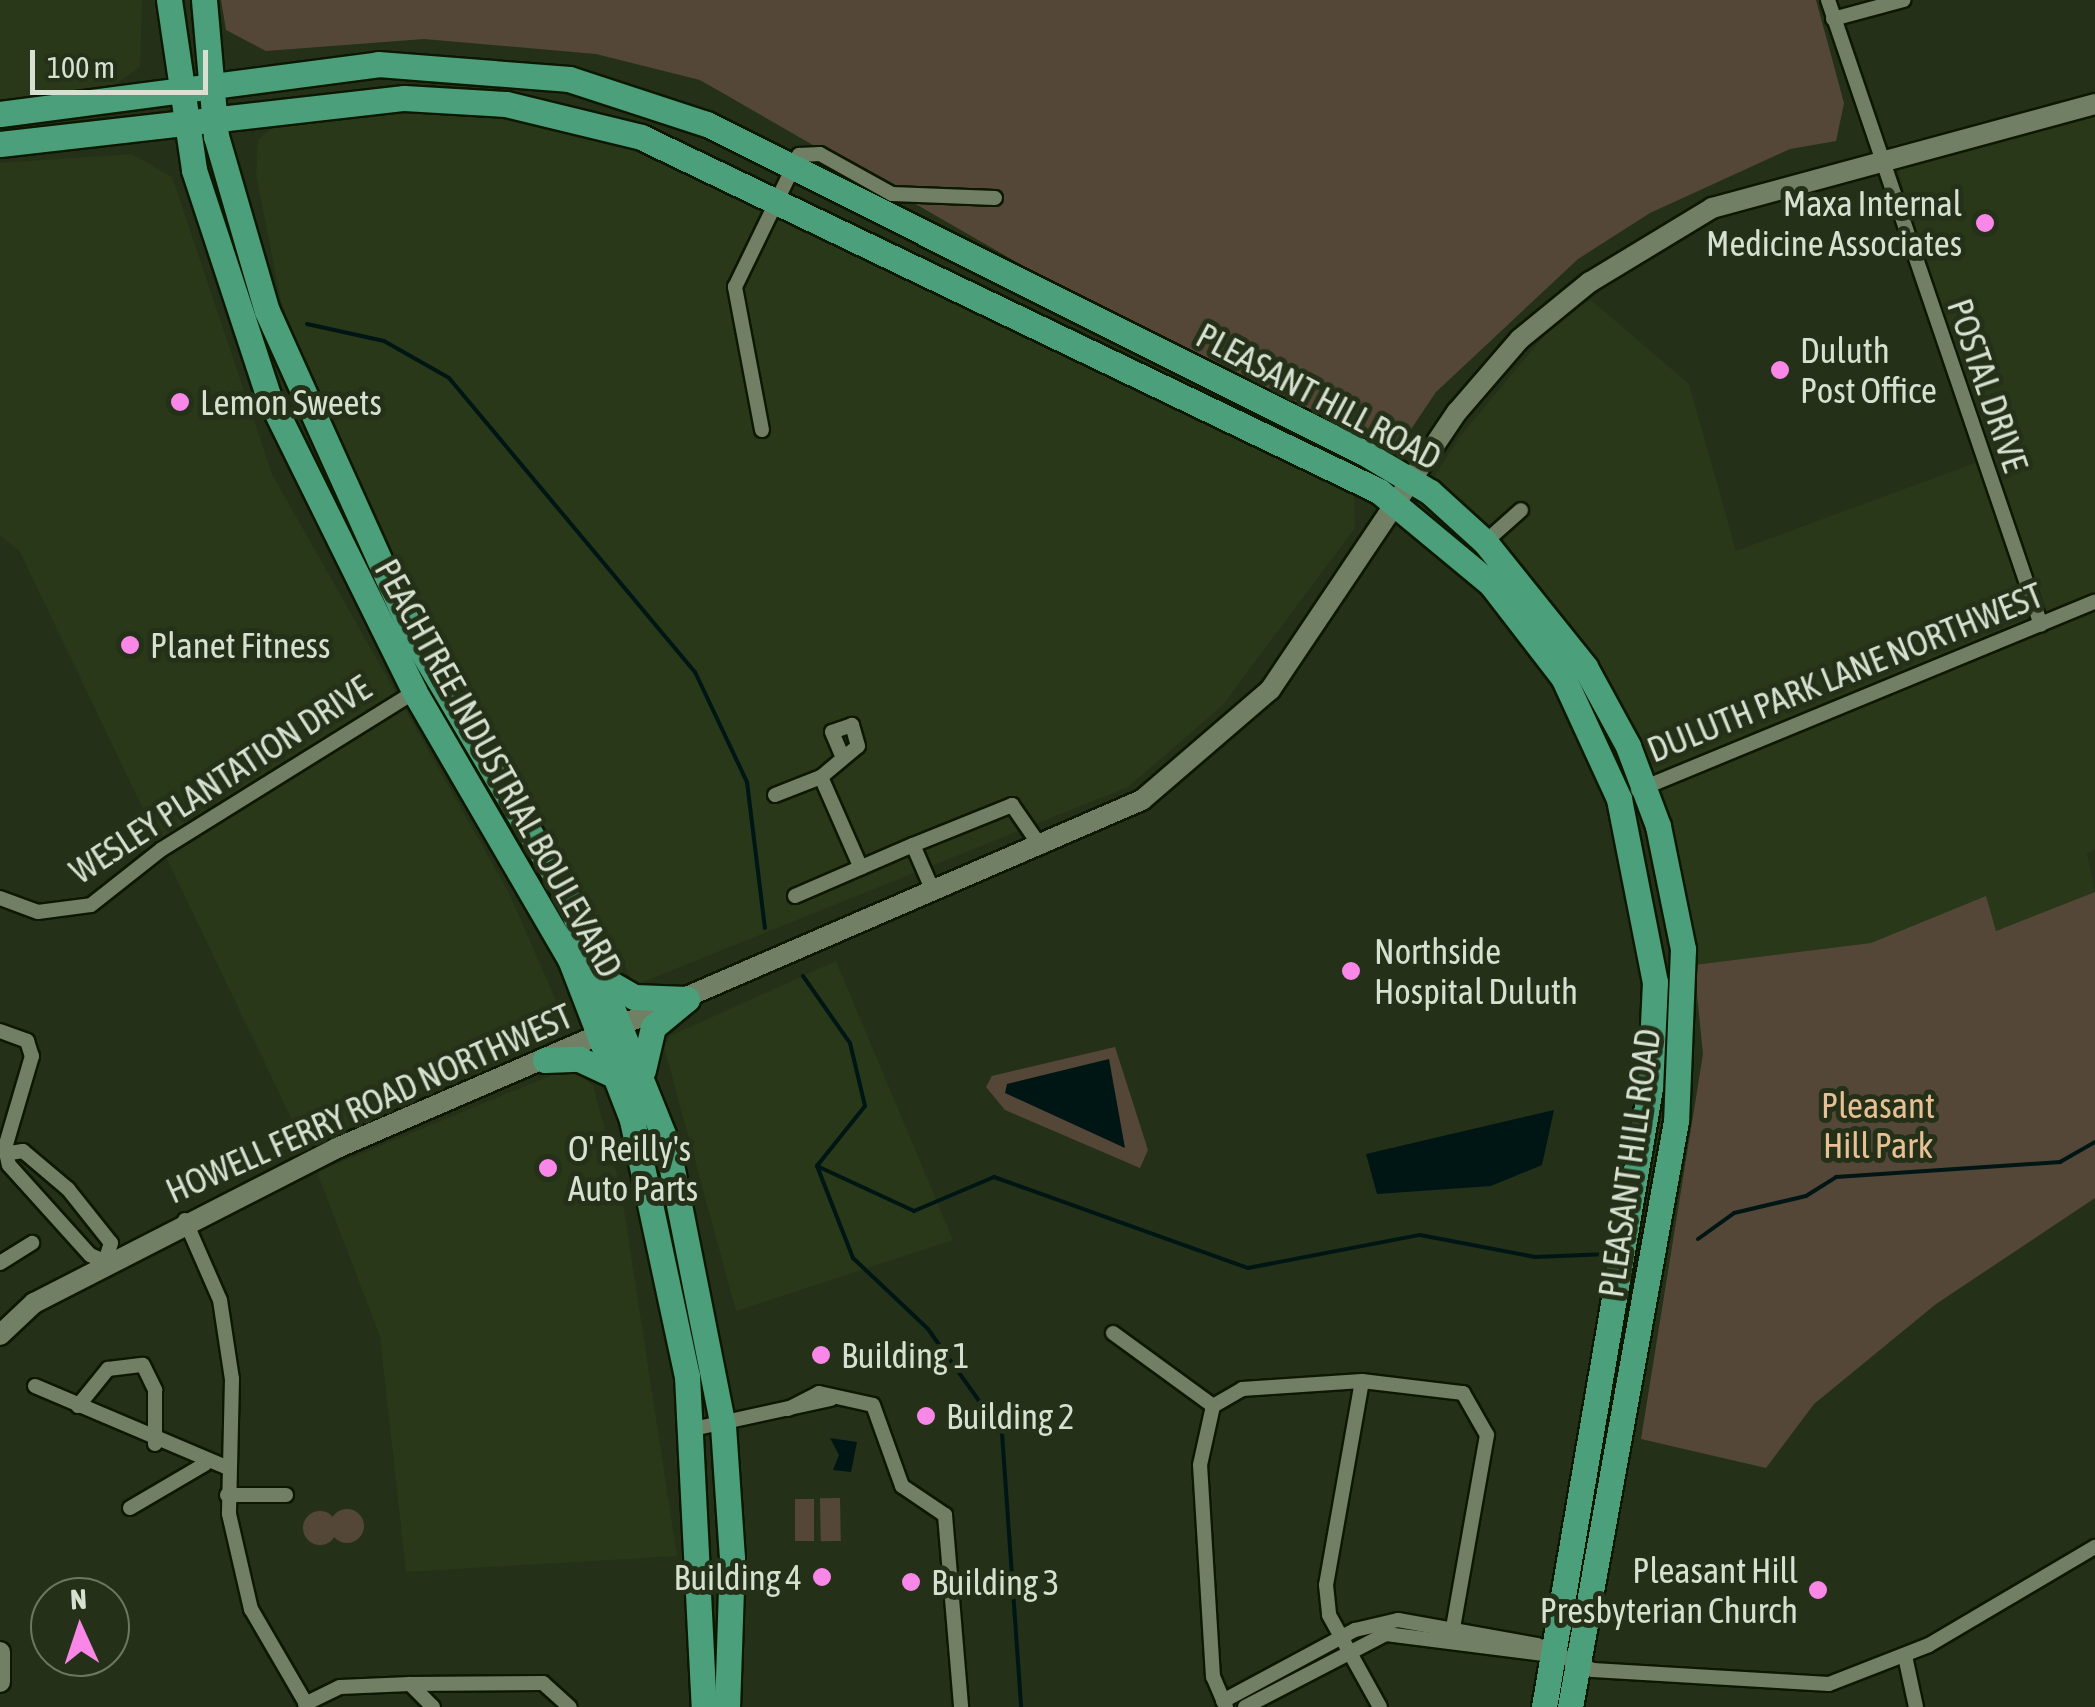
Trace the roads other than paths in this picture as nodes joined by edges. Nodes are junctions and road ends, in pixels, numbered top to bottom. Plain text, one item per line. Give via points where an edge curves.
1 (169, 0) edge
2 (204, 0) edge
3 (1828, 0) edge
4 (1904, 0) edge
5 (1833, 19) junction
6 (212, 81) junction
7 (180, 86) junction
8 (2095, 104) edge
9 (0, 114) edge
10 (215, 117) junction
11 (184, 121) junction
12 (0, 144) edge
13 (1883, 163) junction
14 (790, 166) junction
15 (776, 194) junction
16 (995, 198) dead end
17 (762, 430) dead end
18 (1413, 481) junction
19 (1398, 505) junction
20 (1521, 510) dead end
21 (1485, 542) junction
22 (2095, 602) edge
23 (2040, 624) junction
24 (439, 678) junction
25 (414, 691) junction
26 (840, 752) dead end
27 (821, 777) junction
28 (1646, 787) junction
29 (775, 795) dead end
30 (1619, 799) junction
31 (913, 845) junction
32 (1041, 848) junction
33 (860, 868) junction
34 (933, 892) junction
35 (795, 896) dead end
36 (0, 898) edge
37 (603, 979) junction
38 (687, 998) junction
39 (611, 1029) junction
40 (0, 1031) edge
41 (545, 1060) junction
42 (631, 1078) junction
43 (5, 1150) edge
44 (80, 1204) junction
45 (64, 1218) junction
46 (184, 1220) junction
47 (32, 1243) dead end
48 (107, 1261) junction
49 (0, 1263) edge
50 (1113, 1333) dead end
51 (0, 1335) edge
52 (1362, 1381) junction
53 (35, 1386) dead end
54 (78, 1406) junction
55 (1213, 1406) junction
56 (723, 1426) junction
57 (694, 1429) junction
58 (155, 1444) junction
59 (206, 1464) junction
60 (228, 1468) junction
61 (228, 1494) junction
62 (286, 1495) dead end
63 (130, 1508) dead end
64 (2095, 1547) edge
65 (1452, 1628) junction
66 (1344, 1644) junction
67 (0, 1652) edge
68 (1552, 1655) junction
69 (1905, 1656) junction
70 (1580, 1667) junction
71 (0, 1682) edge
72 (410, 1684) junction
73 (1224, 1704) edge
74 (306, 1706) edge
75 (433, 1707) edge
76 (570, 1707) edge
77 (704, 1707) edge
78 (727, 1707) edge
79 (962, 1707) edge
80 (1244, 1707) edge
81 (1380, 1707) edge
82 (1544, 1707) edge
83 (1570, 1707) edge
84 (1916, 1707) edge

1 - 7 highway, PEACHTREE INDUSTRIAL BOULEVARD
2 - 6 highway, PEACHTREE INDUSTRIAL BOULEVARD
3 - 5 street, POSTAL DRIVE
4 - 5 street
5 - 13 street, POSTAL DRIVE
6 - 7 highway, PLEASANT HILL ROAD
6 - 10 highway, PEACHTREE INDUSTRIAL BOULEVARD
6 - 14 highway, PLEASANT HILL ROAD via 394,64 570,79 691,118
7 - 9 highway, PLEASANT HILL ROAD
7 - 11 highway, PEACHTREE INDUSTRIAL BOULEVARD
8 - 13 street, HOWELL FERRY ROAD NORTHWEST
10 - 11 highway, PLEASANT HILL ROAD
10 - 15 highway, PLEASANT HILL ROAD via 375,99 506,104 641,137
10 - 24 highway, PEACHTREE INDUSTRIAL BOULEVARD via 266,311
11 - 12 highway, PLEASANT HILL ROAD
11 - 25 highway, PEACHTREE INDUSTRIAL BOULEVARD via 268,395
13 - 18 street, HOWELL FERRY ROAD NORTHWEST via 1769,188 1659,233 1520,339
13 - 23 street, POSTAL DRIVE
14 - 15 street
14 - 16 street via 806,151 892,194
14 - 18 highway, PLEASANT HILL ROAD
15 - 17 street via 734,287
15 - 19 highway, PLEASANT HILL ROAD
18 - 19 street, HOWELL FERRY ROAD NORTHWEST
18 - 21 highway, PLEASANT HILL ROAD
19 - 30 highway, PLEASANT HILL ROAD via 1492,584 1537,640 1581,711
19 - 32 street, HOWELL FERRY ROAD NORTHWEST via 1260,701 1206,754 1111,817
20 - 21 street
21 - 28 highway, PLEASANT HILL ROAD via 1585,667
22 - 23 street, DULUTH PARK LANE NORTHWEST
23 - 28 street, DULUTH PARK LANE NORTHWEST
24 - 25 street, WESLEY PLANTATION DRIVE
24 - 37 highway, PEACHTREE INDUSTRIAL BOULEVARD via 566,894
25 - 36 street, WESLEY PLANTATION DRIVE via 91,905 38,912
25 - 39 highway, PEACHTREE INDUSTRIAL BOULEVARD
26 - 27 street
27 - 29 street
27 - 33 street
28 - 30 street, DULUTH PARK LANE NORTHWEST
28 - 70 highway, PLEASANT HILL ROAD via 1683,948 1684,1056
30 - 68 highway, PLEASANT HILL ROAD via 1650,927 1656,1042
31 - 32 street via 1012,804
31 - 33 street
31 - 34 street
32 - 34 street, HOWELL FERRY ROAD NORTHWEST
33 - 35 street
34 - 38 street, HOWELL FERRY ROAD NORTHWEST
37 - 38 highway via 634,997
37 - 39 highway, PEACHTREE INDUSTRIAL BOULEVARD
38 - 39 street, HOWELL FERRY ROAD NORTHWEST
38 - 42 highway via 646,1039
39 - 41 street, HOWELL FERRY ROAD NORTHWEST
39 - 42 highway, PEACHTREE INDUSTRIAL BOULEVARD
40 - 43 street via 27,1041 32,1056
41 - 42 highway via 579,1059
41 - 46 street, HOWELL FERRY ROAD NORTHWEST
42 - 56 highway, PEACHTREE INDUSTRIAL BOULEVARD via 687,1214
42 - 57 highway, PEACHTREE INDUSTRIAL BOULEVARD
43 - 44 street via 23,1151
43 - 45 street via 9,1164
44 - 45 street
44 - 48 street via 111,1243
45 - 48 street via 90,1255
46 - 48 street, HOWELL FERRY ROAD NORTHWEST
46 - 60 street via 220,1300 232,1379
47 - 49 street
48 - 51 street, HOWELL FERRY ROAD NORTHWEST via 34,1303
50 - 55 street
52 - 55 street via 1264,1381
52 - 65 street via 1436,1383 1463,1392 1480,1412 1487,1435
52 - 66 street via 1326,1585
53 - 54 street
54 - 58 street
54 - 58 street via 108,1369 143,1365 155,1390
55 - 73 street via 1202,1436 1202,1553 1213,1677
56 - 57 street
56 - 78 highway, PEACHTREE INDUSTRIAL BOULEVARD via 732,1558
56 - 79 street via 788,1409 801,1396 873,1404 902,1486 949,1523
57 - 77 highway, PEACHTREE INDUSTRIAL BOULEVARD
58 - 59 street
59 - 60 street
59 - 63 street
60 - 61 street
61 - 62 street
61 - 74 street via 263,1643
64 - 69 street
65 - 66 street via 1398,1620
65 - 68 street
66 - 68 street via 1400,1633
66 - 73 street
66 - 80 street
66 - 81 street
67 - 71 street
68 - 70 street
68 - 82 highway, PLEASANT HILL ROAD
69 - 70 street via 1829,1684
69 - 84 street
70 - 83 highway, PLEASANT HILL ROAD
72 - 74 street via 340,1688
72 - 75 street
72 - 76 street via 543,1683

